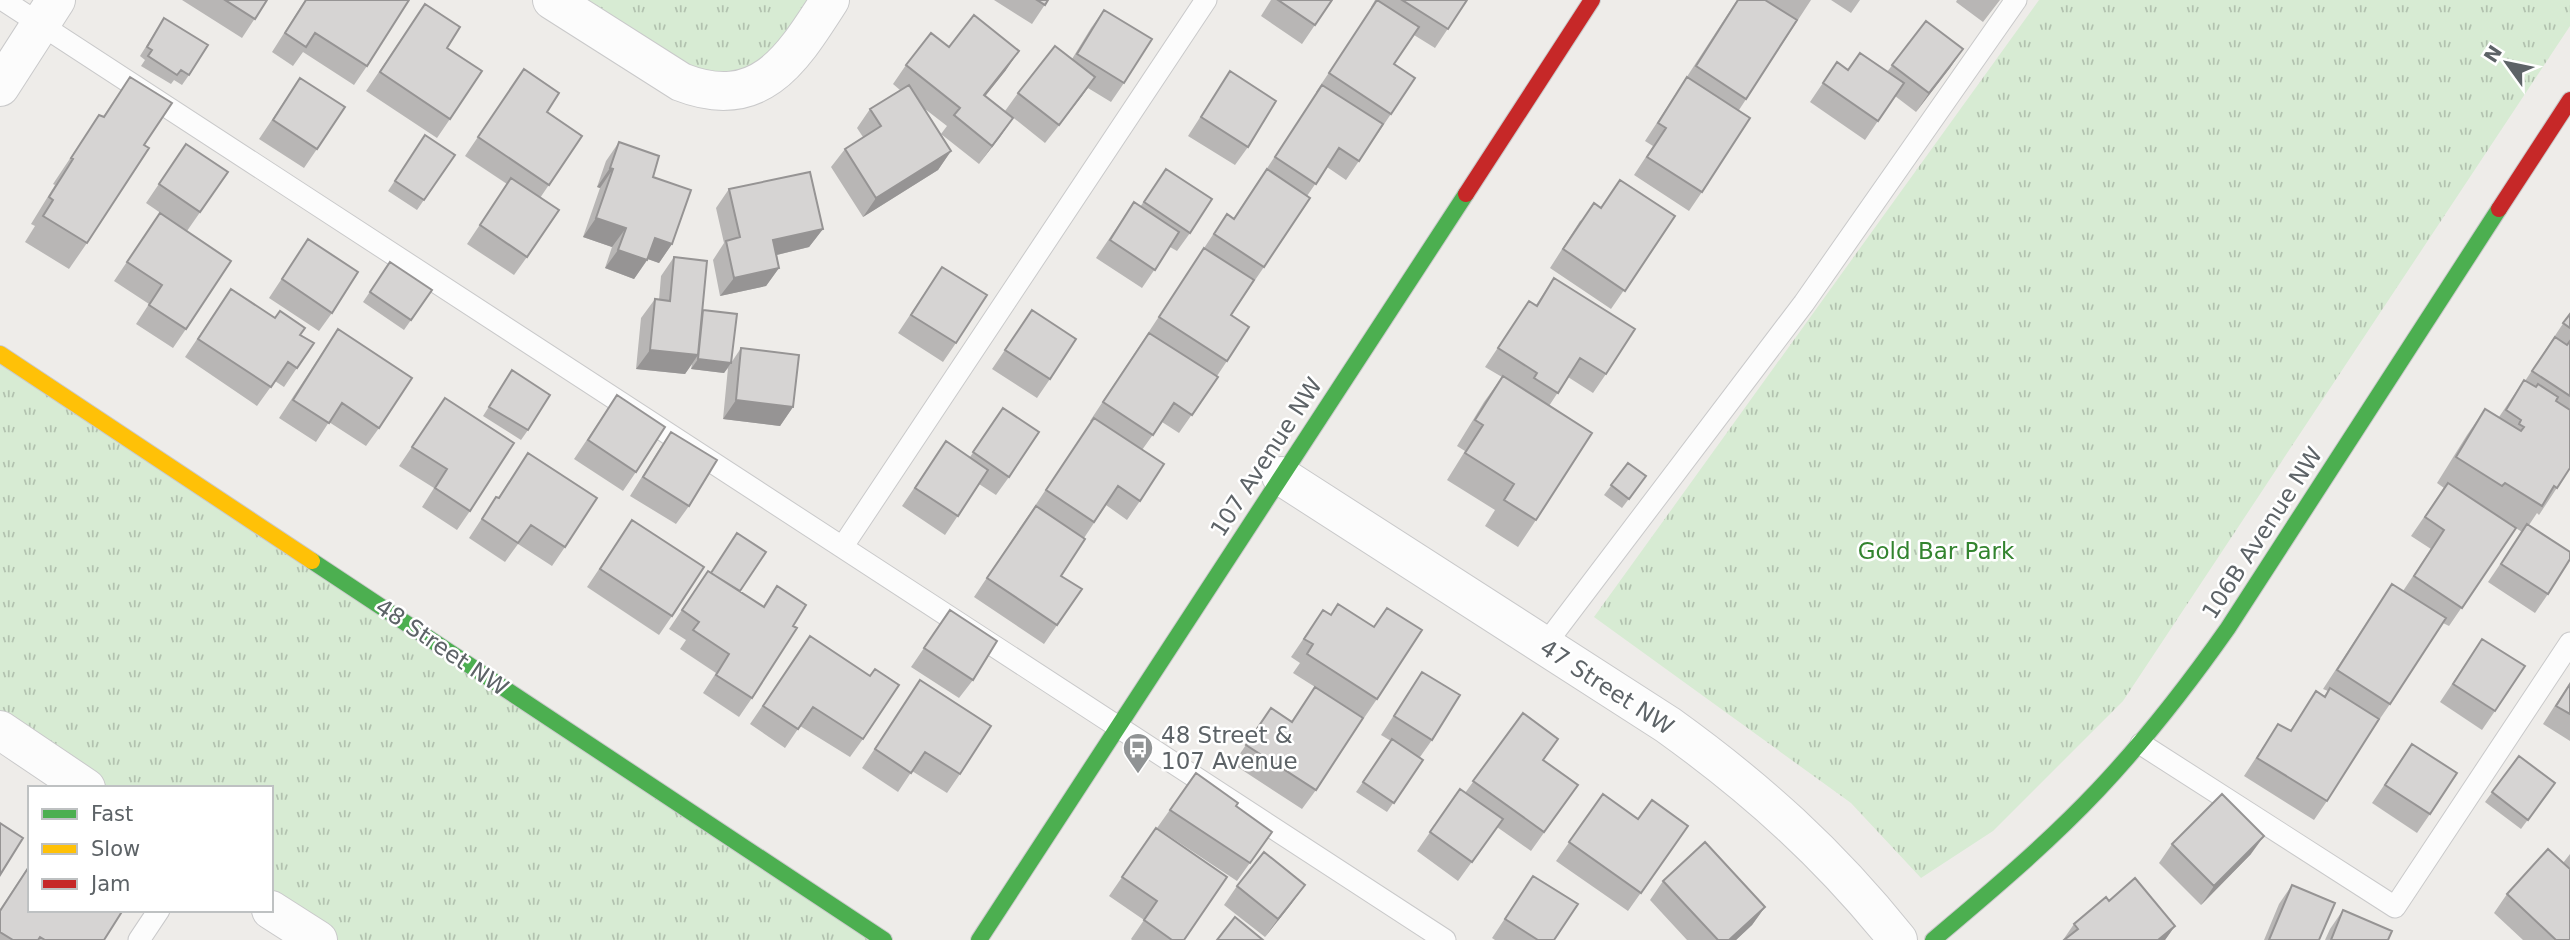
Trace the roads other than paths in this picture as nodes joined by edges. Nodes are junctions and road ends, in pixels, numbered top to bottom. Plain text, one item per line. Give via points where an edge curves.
1 (3, 0) edge
2 (552, 0) edge
3 (830, 0) edge
4 (1206, 0) edge
5 (1592, 0) edge
6 (2016, 0) edge
7 (48, 12) edge
8 (0, 87) edge
9 (2570, 100) edge
10 (0, 355) edge
11 (1281, 476) junction
12 (843, 546) junction
13 (2570, 643) edge
14 (1544, 646) junction
15 (1117, 727) junction
16 (0, 730) edge
17 (2141, 744) junction
18 (83, 786) edge
19 (273, 911) edge
20 (158, 912) edge
21 (139, 940) edge
22 (318, 940) edge
23 (884, 940) edge
24 (979, 940) edge
25 (1445, 940) edge
26 (1898, 940) edge
27 (1933, 940) edge

1 - 7 lane
2 - 3 street via 681,82 720,92 762,82 782,67
4 - 12 lane
5 - 11 street, 107 Avenue NW
6 - 14 lane via 1804,303
7 - 8 street
7 - 12 lane
9 - 17 street, 106B Avenue NW via 2221,638
10 - 23 street, 48 Street NW
11 - 14 street, 47 Street NW
11 - 15 street, 107 Avenue NW
12 - 15 lane
13 - 17 lane via 2395,907
14 - 26 street, 47 Street NW via 1668,725 1746,783 1823,853
15 - 24 street, 107 Avenue NW
15 - 25 lane
16 - 18 street
17 - 27 street, 106B Avenue NW via 2048,840
19 - 22 street
20 - 21 lane

